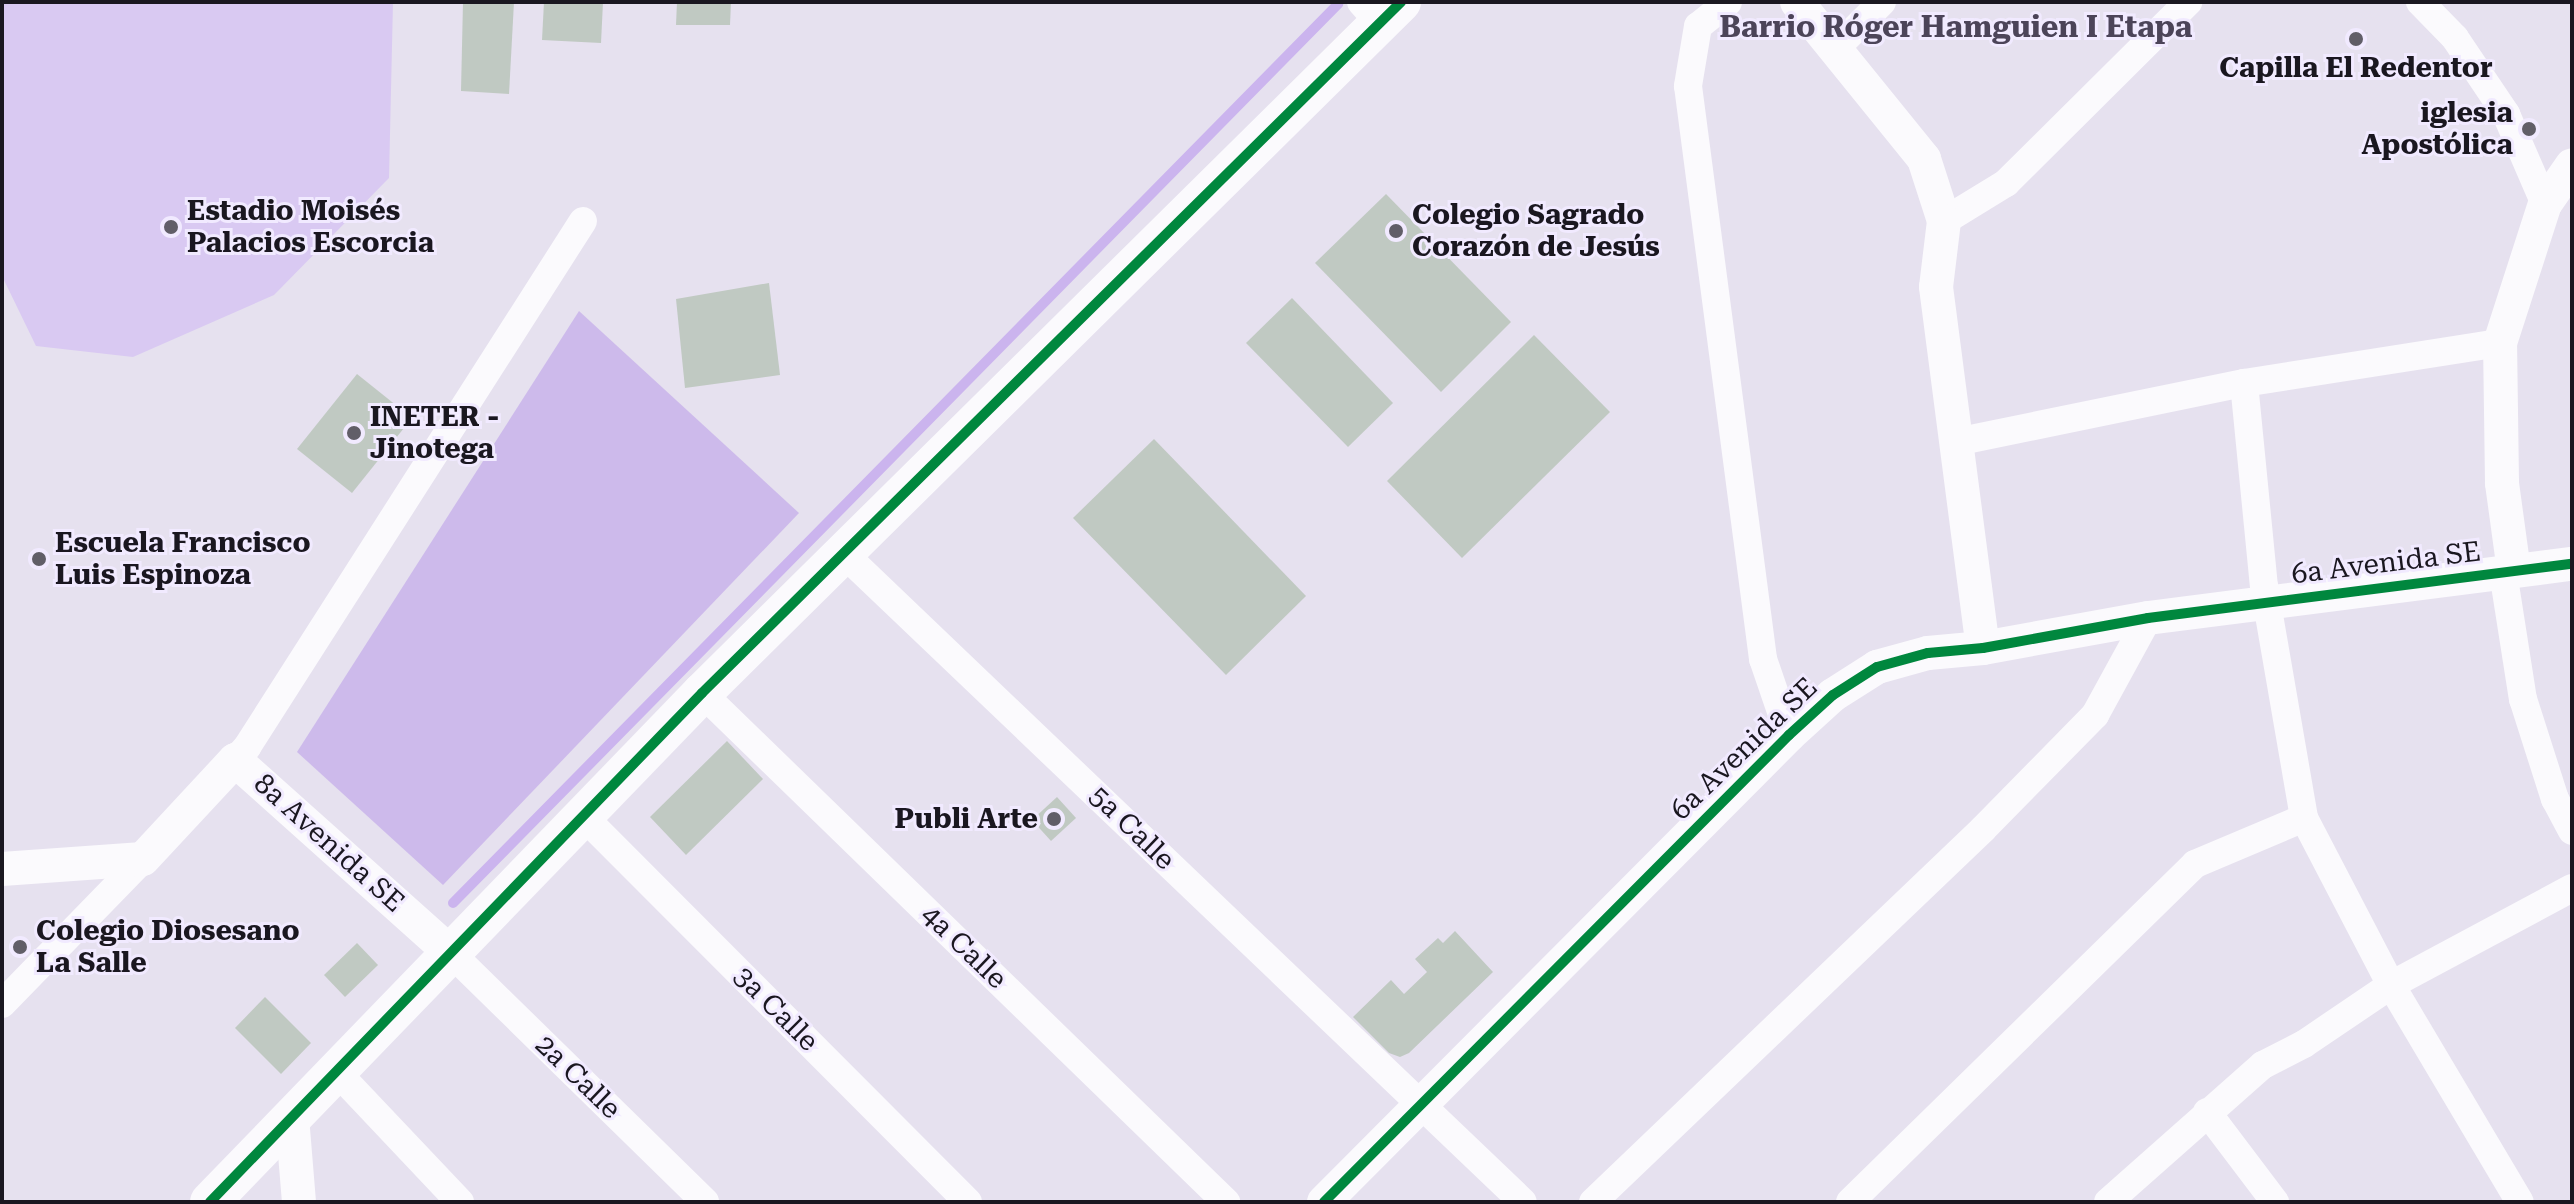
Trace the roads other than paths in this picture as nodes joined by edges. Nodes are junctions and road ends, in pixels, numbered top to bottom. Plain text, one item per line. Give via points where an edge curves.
1 (1728, 2) edge
2 (1797, 2) edge
3 (1882, 2) edge
4 (2188, 2) edge
5 (2420, 2) edge
6 (1380, 9) edge
7 (1836, 48) junction
8 (2572, 165) edge
9 (2545, 204) junction
10 (583, 221) dead end
11 (1944, 221) junction
12 (2500, 343) junction
13 (2244, 383) junction
14 (1956, 442) junction
15 (842, 552) junction
16 (2572, 564) edge
17 (2508, 572) junction
18 (2266, 602) junction
19 (2148, 618) junction
20 (1983, 648) junction
21 (702, 693) junction
22 (1789, 735) junction
23 (235, 760) junction
24 (583, 816) junction
25 (2304, 818) junction
26 (2572, 831) edge
27 (143, 859) junction
28 (2, 869) edge
29 (2572, 888) edge
30 (450, 952) junction
31 (2391, 985) junction
32 (2, 1004) edge
33 (335, 1070) junction
34 (1421, 1103) junction
35 (2207, 1112) junction
36 (292, 1117) junction
37 (210, 1202) edge
38 (299, 1202) edge
39 (460, 1202) edge
40 (705, 1202) edge
41 (968, 1202) edge
42 (1226, 1202) edge
43 (1324, 1202) edge
44 (1523, 1202) edge
45 (1593, 1202) edge
46 (1850, 1202) edge
47 (2108, 1202) edge
48 (2275, 1202) edge
49 (2520, 1202) edge

1 - 22 street via 1698,26 1688,86 1763,659
2 - 7 street
3 - 7 street
4 - 11 street via 2006,183
5 - 9 street via 2455,38 2506,114
6 - 15 main road
7 - 11 street via 1924,159
8 - 9 street
9 - 12 street
10 - 23 street
11 - 14 street via 1936,287
12 - 13 street
12 - 17 street
13 - 14 street
13 - 18 street
14 - 20 street
15 - 21 main road
15 - 34 street, 5a Calle
16 - 17 street, 6a Avenida SE
17 - 18 street, 6a Avenida SE
17 - 26 street via 2523,699 2555,799
18 - 19 street, 6a Avenida SE
18 - 25 street
19 - 20 street, 6a Avenida SE
19 - 45 street via 2095,715
20 - 22 street, 6a Avenida SE via 1928,653 1877,667 1833,695
21 - 24 main road
21 - 42 street, 4a Calle
22 - 34 street, 6a Avenida SE
23 - 27 street, 8a Avenida SE
23 - 30 street, 8a Avenida SE
24 - 30 main road
24 - 41 street, 3a Calle
25 - 31 street
25 - 46 street via 2195,864
27 - 28 street
27 - 32 street
29 - 31 street
30 - 33 main road
30 - 40 street, 2a Calle
31 - 35 street via 2263,1065
31 - 49 street
33 - 36 main road
33 - 39 street
34 - 43 street, 6a Avenida SE
34 - 44 street, 5a Calle
35 - 47 street
35 - 48 street
36 - 37 main road
36 - 38 street

